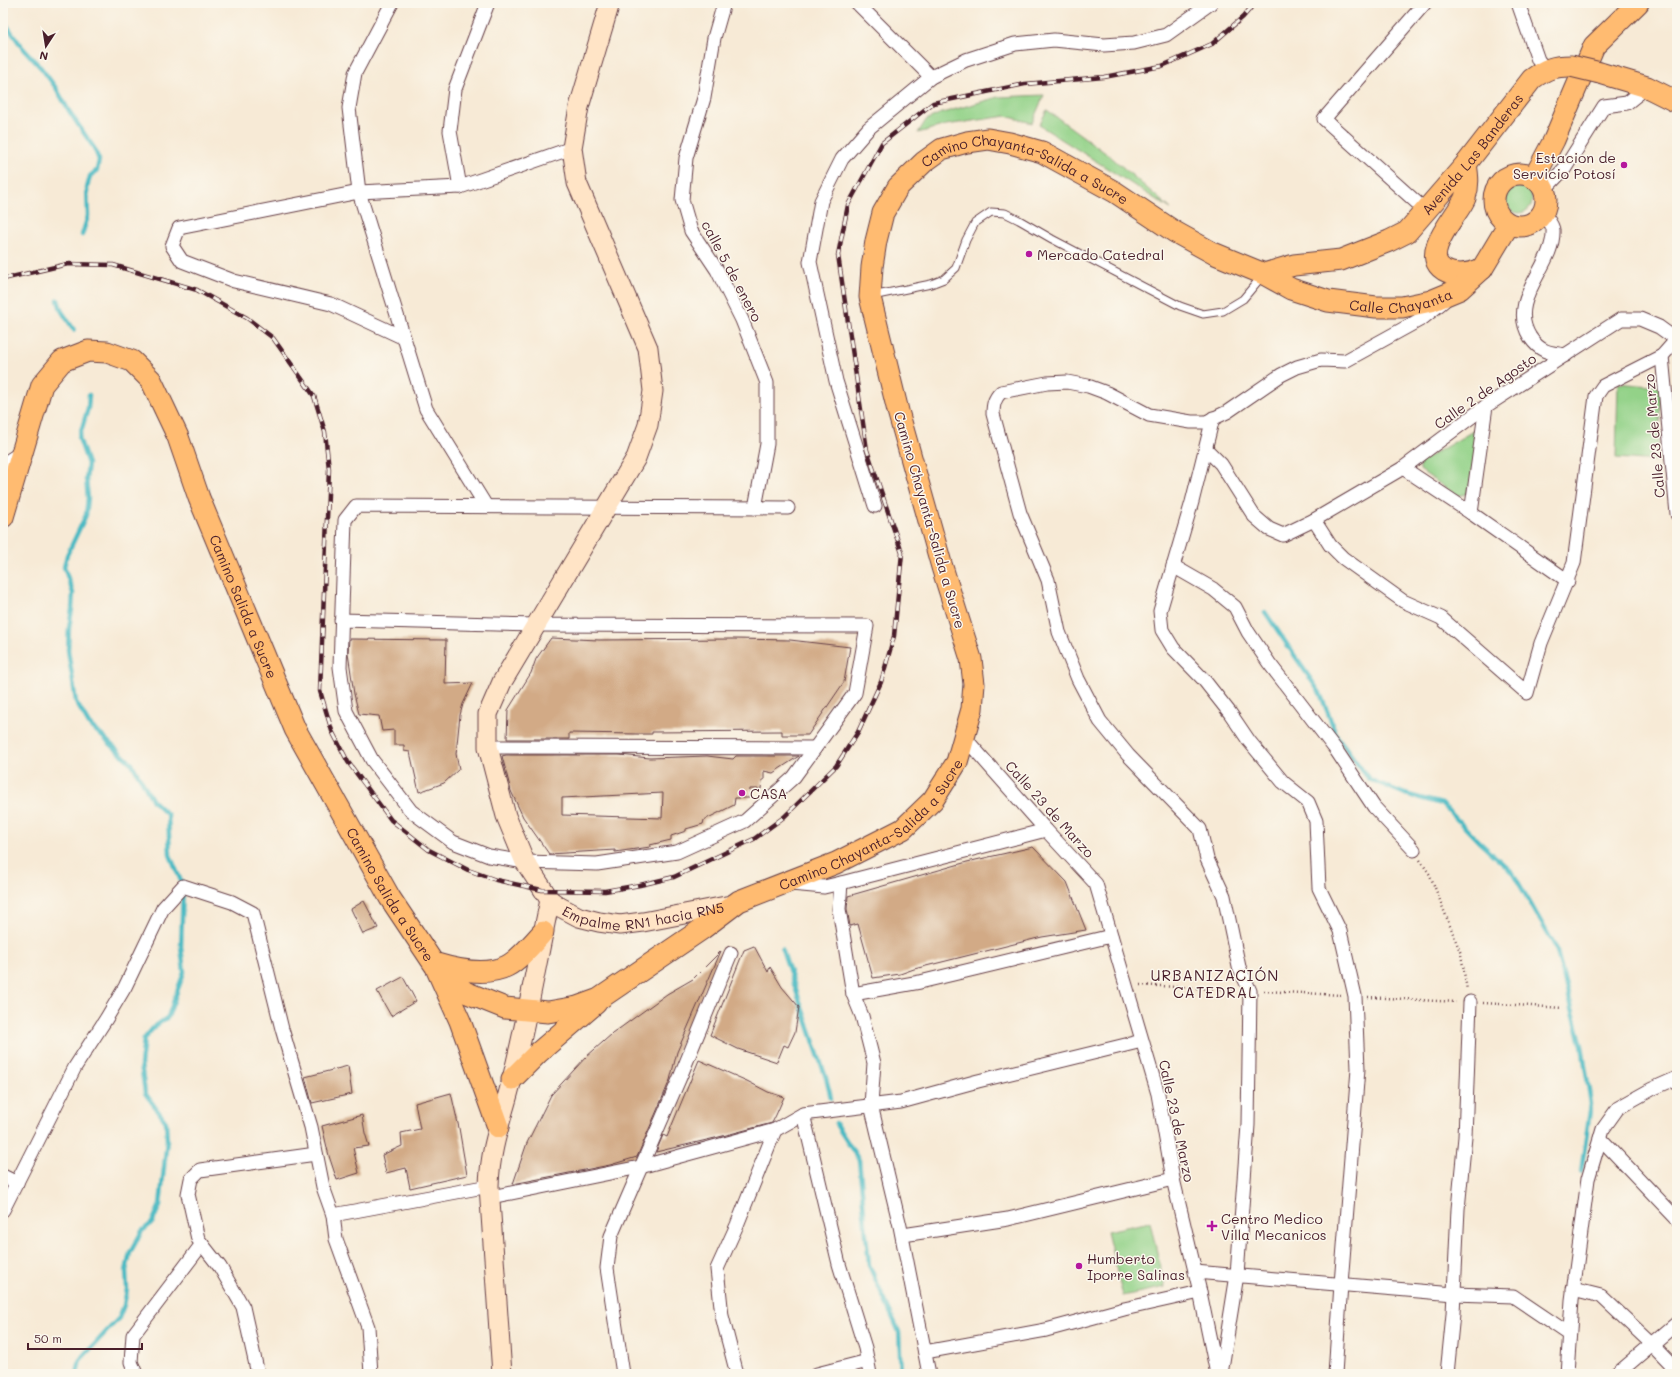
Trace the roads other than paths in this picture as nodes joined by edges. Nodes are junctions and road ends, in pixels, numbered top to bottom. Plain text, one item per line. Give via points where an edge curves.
1 (392, 3) edge
2 (488, 3) edge
3 (610, 3) edge
4 (724, 3) edge
5 (857, 3) edge
6 (1211, 3) edge
7 (1426, 3) edge
8 (1518, 3) edge
9 (1638, 3) edge
10 (1546, 70) junction
11 (931, 77) junction
12 (1647, 87) junction
13 (1677, 102) edge
14 (572, 148) junction
15 (1466, 164) junction
16 (1539, 184) junction
17 (460, 188) junction
18 (359, 192) junction
19 (1425, 210) junction
20 (1543, 212) junction
21 (1509, 224) junction
22 (1482, 269) junction
23 (1264, 274) junction
24 (1460, 289) junction
25 (870, 297) junction
26 (404, 338) junction
27 (1677, 339) edge
28 (1566, 355) junction
29 (1662, 356) junction
30 (1486, 406) junction
31 (1213, 418) junction
32 (1206, 450) junction
33 (22, 452) junction
34 (3, 464) edge
35 (1403, 468) junction
36 (486, 506) junction
37 (875, 506) dead end
38 (607, 507) junction
39 (755, 508) junction
40 (788, 508) dead end
41 (1471, 513) junction
42 (1677, 514) edge
43 (3, 517) edge
44 (1314, 520) junction
45 (1173, 566) junction
46 (1568, 582) junction
47 (341, 620) junction
48 (536, 625) junction
49 (964, 737) junction
50 (488, 747) junction
51 (815, 748) junction
52 (1046, 830) junction
53 (1414, 850) road end
54 (525, 862) junction
55 (786, 883) junction
56 (841, 883) junction
57 (550, 900) junction
58 (739, 901) junction
59 (543, 932) junction
60 (1111, 936) junction
61 (731, 953) dead end
62 (434, 964) junction
63 (853, 994) junction
64 (599, 999) junction
65 (1470, 1002) road end
66 (528, 1011) junction
67 (1142, 1041) junction
68 (1677, 1078) edge
69 (512, 1079) junction
70 (871, 1105) junction
71 (803, 1114) junction
72 (498, 1127) junction
73 (775, 1130) junction
74 (1600, 1138) junction
75 (316, 1154) junction
76 (640, 1167) junction
77 (3, 1176) edge
78 (1173, 1179) junction
79 (17, 1183) junction
80 (490, 1191) junction
81 (3, 1210) edge
82 (333, 1215) junction
83 (1677, 1219) edge
84 (903, 1235) junction
85 (202, 1244) junction
86 (1195, 1272) junction
87 (1237, 1275) junction
88 (1341, 1284) junction
89 (1573, 1289) junction
90 (1200, 1292) junction
91 (1454, 1294) junction
92 (1677, 1323) edge
93 (1570, 1334) junction
94 (1652, 1344) junction
95 (925, 1352) junction
96 (869, 1368) edge
97 (1677, 1370) edge
98 (503, 1373) edge
99 (136, 1374) edge
100 (258, 1374) edge
101 (371, 1374) edge
102 (623, 1374) edge
103 (737, 1374) edge
104 (817, 1374) edge
105 (929, 1374) edge
106 (1217, 1374) edge
107 (1221, 1374) edge
108 (1335, 1374) edge
109 (1447, 1374) edge
110 (1567, 1374) edge
111 (1617, 1374) edge

1 - 18 street via 355,73 349,108
2 - 17 street via 455,89 450,131
3 - 14 main road via 579,107
4 - 39 street, calle 5 de enero via 714,38 704,98 686,158 682,200 691,231 717,270 735,306 767,383 767,444
5 - 11 street
6 - 11 street via 1166,35 1134,43 1104,45 1054,40 1015,44 966,60
7 - 19 street via 1324,119
8 - 10 street via 1538,60
9 - 16 main road via 1594,46 1554,140
10 - 12 main road, Avenida Las Banderas, bridge via 1571,66
10 - 15 main road, Avenida Las Banderas via 1532,79
11 - 37 street via 869,128 842,159 821,201 810,262 836,381
12 - 13 main road, Avenida Las Banderas
12 - 16 street via 1627,103 1604,106 1565,168
14 - 17 street
14 - 38 main road via 577,183 648,348 653,391 648,425 636,458
15 - 19 main road, Avenida Las Banderas
15 - 22 main road via 1469,184 1465,198 1441,235 1436,248 1436,258 1439,267 1450,273 1470,273
16 - 20 main road via 1546,197
16 - 21 main road via 1519,174 1504,179 1495,191 1493,199 1497,214
17 - 18 street
18 - 26 street
18 - 26 street via 179,228 172,246 182,261 234,281 331,304
19 - 23 main road, Avenida Las Banderas via 1406,232 1389,241 1341,260 1294,265
20 - 21 main road via 1525,225
20 - 28 street via 1553,228 1553,239 1526,297 1526,330 1536,345 1547,352
21 - 22 main road, Calle Chayanta
22 - 24 main road, Calle Chayanta
23 - 24 main road, Calle Chayanta via 1291,289 1328,301 1376,307 1402,307 1431,301
23 - 25 lane via 1243,299 1224,311 1203,314 1180,306 1005,213 991,212 975,222 956,268 944,279
23 - 25 main road, Camino Chayanta-Salida a Sucre via 1207,250 1115,192 1042,152 1010,142 988,139 942,149 898,187 884,213 876,241
24 - 31 street via 1424,318 1345,360 1321,360 1297,367 1227,412
25 - 49 main road, Camino Chayanta-Salida a Sucre via 898,411 971,659 974,684 972,709
26 - 36 street via 426,409
27 - 28 street, Calle 2 de Agosto via 1640,319 1621,319
27 - 29 street
28 - 30 street, Calle 2 de Agosto
29 - 42 street, Calle 23 de Marzo
29 - 46 street via 1603,386 1596,396 1574,563
30 - 35 street, Calle 2 de Agosto
30 - 41 street
31 - 32 street
31 - 87 street via 1206,422 1191,422 1149,415 1107,393 1067,382 1047,383 1001,392 996,397 992,414 1020,513 1048,580 1059,632 1078,679 1100,722 1128,755 1200,829 1207,859 1224,896 1239,967 1250,991 1248,1125
32 - 44 street, Calle 2 de Agosto via 1221,464 1254,516 1269,529 1283,535
32 - 45 street
33 - 34 street
33 - 43 main road, Camino Salida a Sucre
33 - 62 main road, Camino Salida a Sucre via 42,385 62,361 88,351 107,352 132,361 151,380 178,438 199,498 295,730 390,898
35 - 41 street
35 - 44 street, Calle 2 de Agosto
36 - 38 street
36 - 47 street via 356,506 345,520
38 - 39 street
38 - 48 main road
39 - 40 street
41 - 46 street
44 - 46 street via 1330,545 1343,558 1403,601 1441,618 1527,693 1541,643
45 - 53 street via 1213,589 1235,607 1268,663 1336,750 1374,807
45 - 88 street via 1160,611 1162,630 1173,648 1204,680 1230,713 1249,742 1283,782 1308,802 1316,821 1319,888 1340,931 1355,996 1358,1069
47 - 48 street
47 - 54 street via 340,667 346,710 372,760 411,811 453,842 489,856
48 - 50 main road via 502,682 488,714
48 - 51 street via 867,626 855,692
49 - 52 street, Calle 23 de Marzo
49 - 55 main road, Camino Chayanta-Salida a Sucre via 957,762 944,784 933,800 903,829 836,863
50 - 51 street
50 - 54 main road via 506,816
51 - 54 street via 794,777 745,821 677,852 597,864
52 - 56 street
52 - 60 street, Calle 23 de Marzo via 1096,884
54 - 57 main road
55 - 56 street via 824,887
55 - 58 main road, Camino Chayanta-Salida a Sucre
56 - 63 street via 839,909
57 - 58 main road, Empalme RN1 hacia RN5 via 579,917 620,925 731,905
57 - 59 main road
58 - 64 main road, Camino Chayanta-Salida a Sucre
59 - 62 main road via 507,966 484,972
59 - 66 main road
60 - 63 street via 920,982
60 - 67 street, Calle 23 de Marzo
61 - 76 street
62 - 66 main road, Camino Salida a Sucre via 465,992 505,1008
62 - 72 main road via 460,1021
63 - 70 street via 862,1016 874,1063
64 - 66 main road, Camino Chayanta-Salida a Sucre via 578,1007 548,1012
64 - 69 main road
65 - 91 street via 1465,1137
66 - 69 main road
67 - 70 street via 901,1102
67 - 78 street, Calle 23 de Marzo via 1158,1094
68 - 74 street via 1618,1108 1603,1129
69 - 72 main road
70 - 71 street
70 - 84 street
71 - 73 street
71 - 96 street via 838,1264
72 - 80 main road via 490,1164
73 - 76 street
73 - 103 street via 717,1269 722,1316
74 - 83 street
74 - 89 street via 1588,1179
75 - 79 street via 253,913 232,902 183,886 163,908 125,987 75,1067
75 - 82 street via 323,1187
75 - 85 street via 200,1170 191,1179 188,1194 198,1239
76 - 80 street
76 - 102 street via 611,1236 607,1268
77 - 79 street
78 - 84 street via 1008,1219
78 - 86 street, Calle 23 de Marzo
79 - 81 street
80 - 82 street
80 - 98 main road
82 - 101 street via 336,1239 368,1327
84 - 95 street
85 - 99 street via 133,1335 132,1362
85 - 100 street via 220,1267 243,1307
86 - 87 street
86 - 90 street, Calle 23 de Marzo
87 - 88 street
87 - 107 street
88 - 91 street
88 - 108 street
89 - 93 street
89 - 94 street via 1601,1296
90 - 95 street via 1046,1330
90 - 106 street, Calle 23 de Marzo
91 - 93 street via 1513,1296
91 - 109 street
92 - 94 street
93 - 110 street
94 - 97 street
94 - 111 street
95 - 105 street
96 - 104 street

